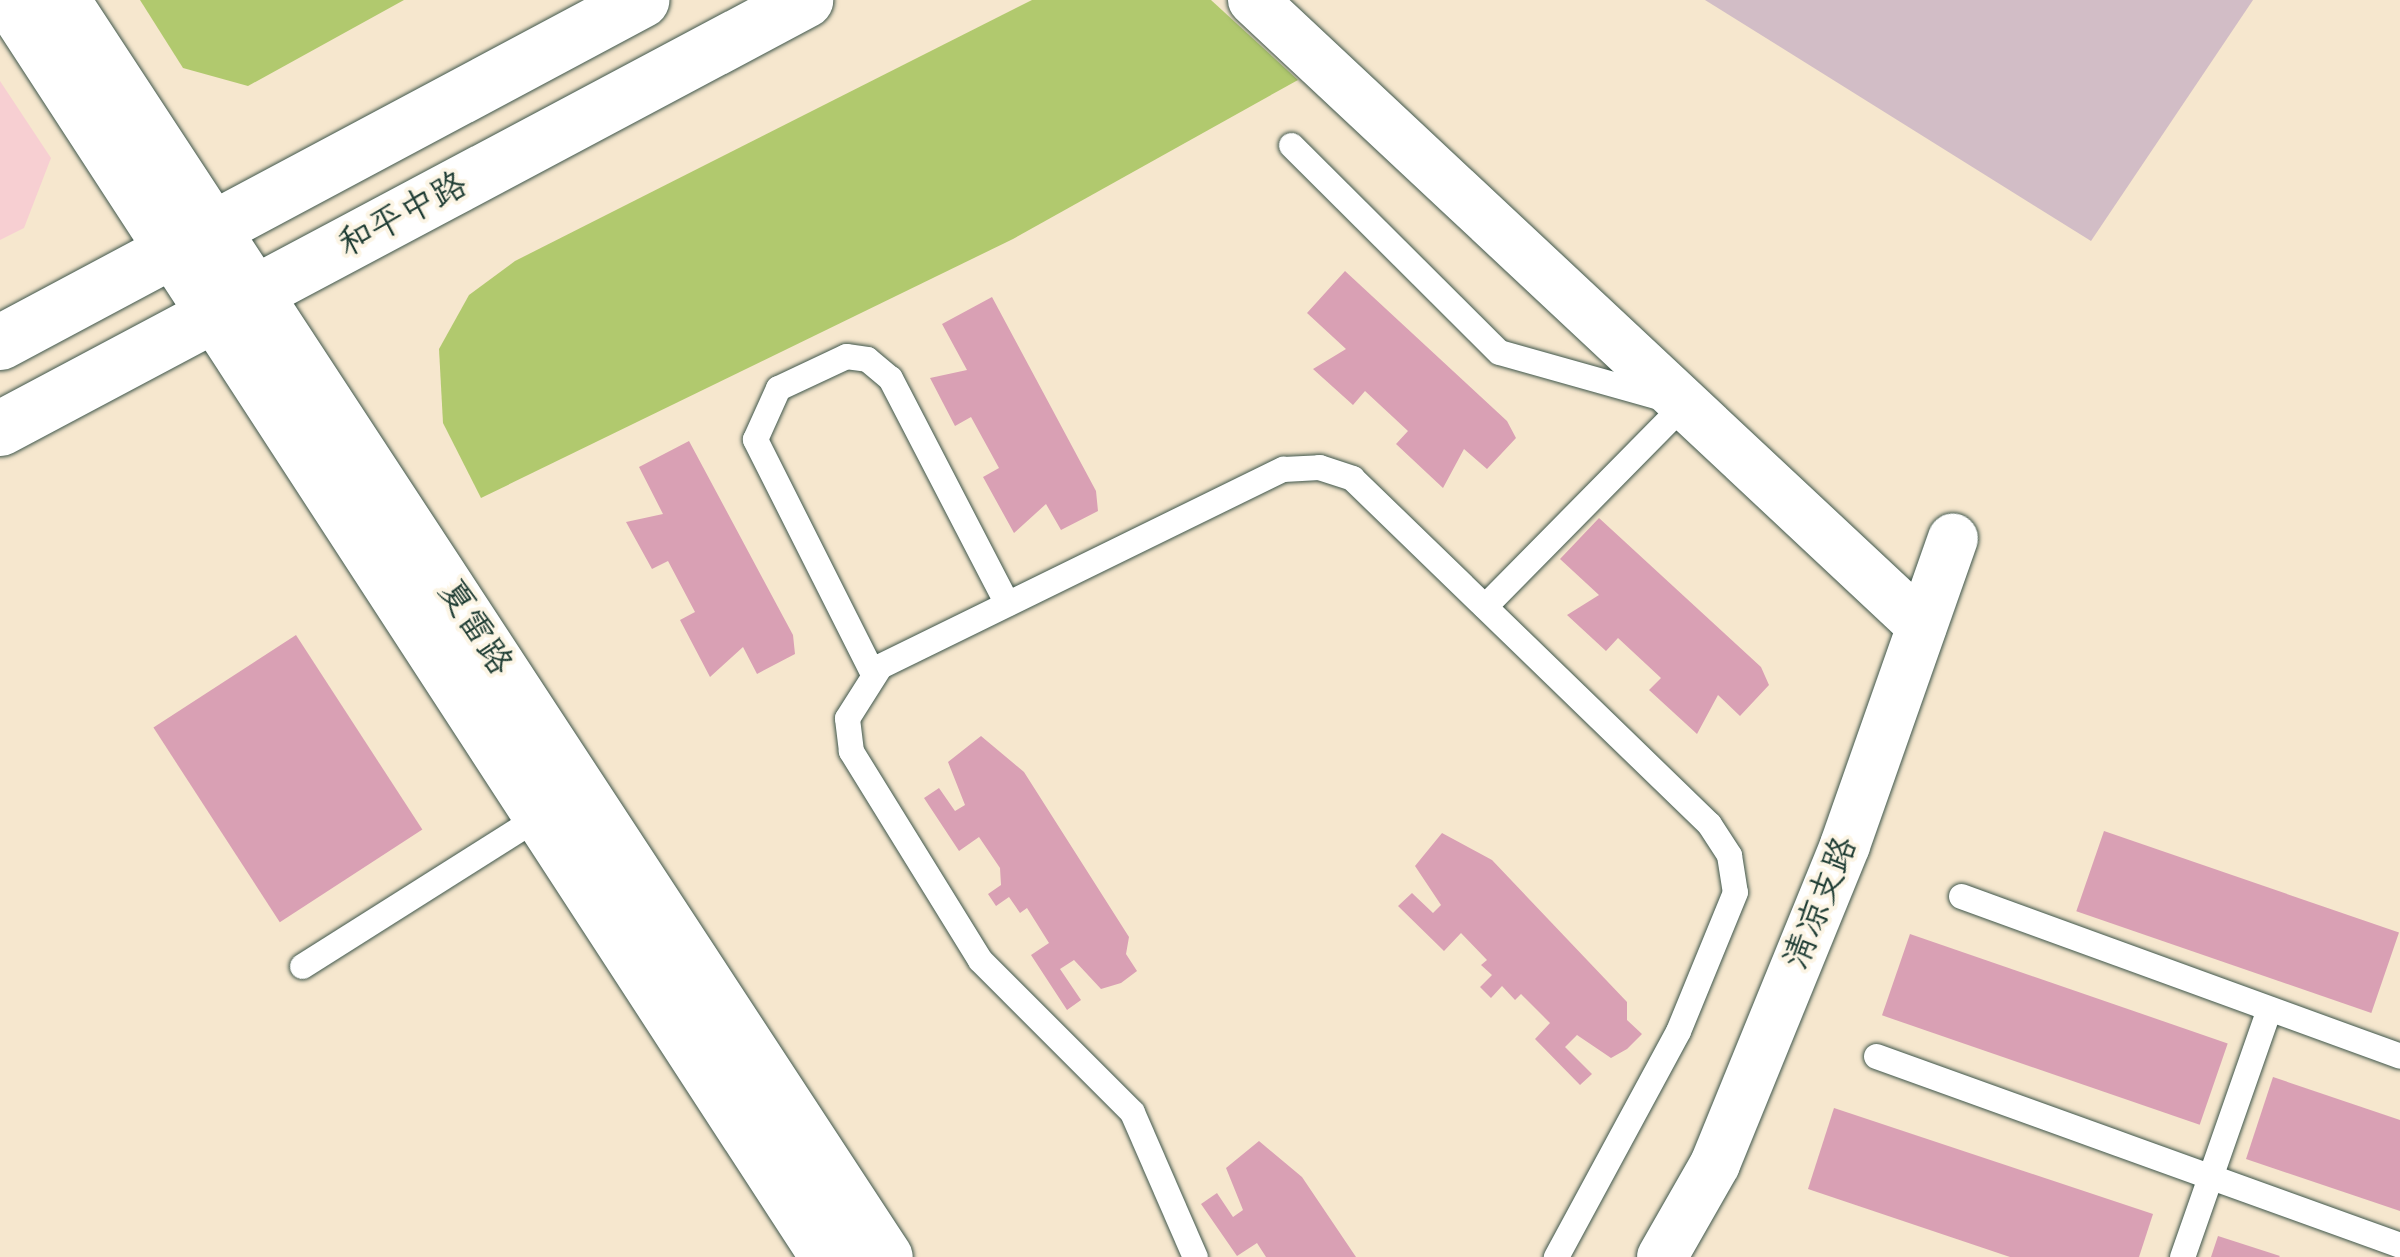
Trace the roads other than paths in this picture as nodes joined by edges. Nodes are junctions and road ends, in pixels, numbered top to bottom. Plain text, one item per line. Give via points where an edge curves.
1 (10, 0) edge
2 (62, 0) edge
3 (641, 0) edge
4 (805, 0) edge
5 (1252, 0) edge
6 (1291, 145) dead end
7 (194, 237) junction
8 (238, 303) junction
9 (5, 332) edge
10 (1684, 404) junction
11 (0, 428) edge
12 (1952, 538) dead end
13 (1007, 604) junction
14 (1485, 606) junction
15 (1922, 626) junction
16 (873, 674) junction
17 (542, 814) junction
18 (1961, 896) dead end
19 (302, 966) dead end
20 (2269, 1009) junction
21 (1876, 1056) dead end
22 (2400, 1056) edge
23 (2210, 1177) junction
24 (2400, 1246) edge
25 (828, 1257) edge
26 (885, 1257) edge
27 (1195, 1257) edge
28 (1556, 1257) edge
29 (1662, 1257) edge
30 (2182, 1257) edge

1 - 7 street, 夏雷路
2 - 7 street, 夏雷路
3 - 7 street
4 - 8 street, 和平中路
5 - 10 street
6 - 10 lane via 1499,352
7 - 8 street, 夏雷路
7 - 9 street
8 - 11 street, 和平中路
8 - 17 street, 夏雷路
8 - 26 street, 夏雷路
10 - 14 lane
10 - 15 street
12 - 15 street, 清凉支路
13 - 14 lane via 1283,469 1319,467 1352,478
13 - 16 lane
13 - 16 lane via 890,378 867,358 846,356 778,388 756,438
14 - 28 lane via 1709,824 1729,855 1734,892 1678,1032
15 - 29 street, 清凉支路 via 1715,1164
16 - 27 lane via 847,718 851,751 980,960 1132,1112
17 - 19 lane
17 - 25 street, 夏雷路
18 - 20 lane
20 - 22 lane
20 - 23 lane
21 - 23 lane
23 - 24 lane
23 - 30 lane

